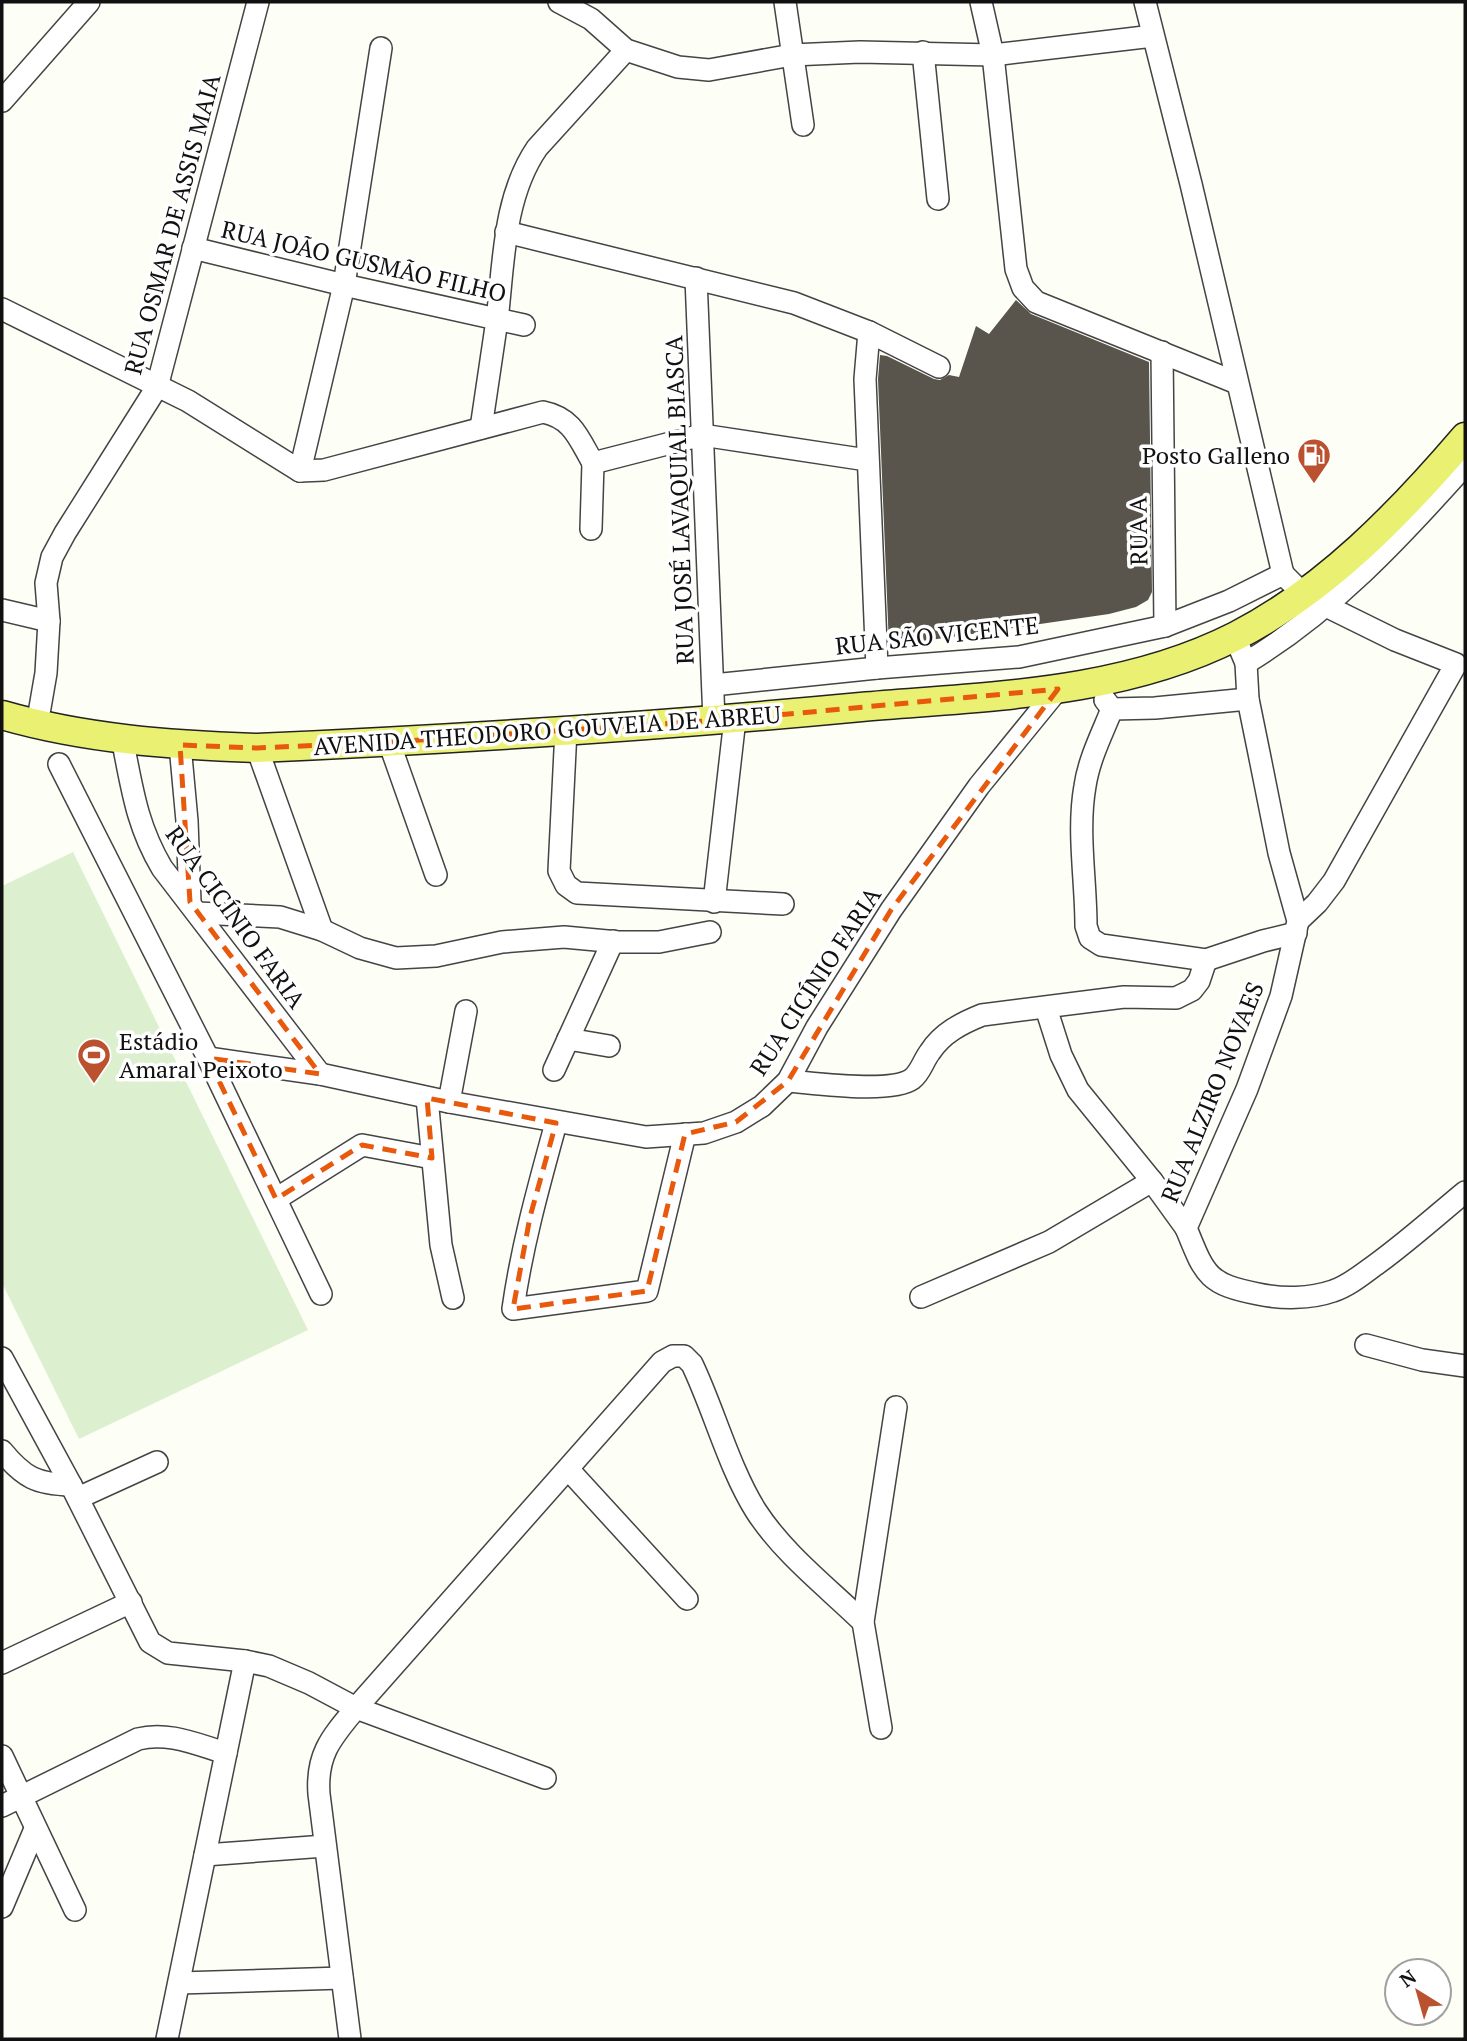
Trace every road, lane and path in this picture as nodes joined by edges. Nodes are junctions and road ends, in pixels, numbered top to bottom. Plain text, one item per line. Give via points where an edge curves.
1 (89, 2) edge
2 (258, 2) edge
3 (559, 2) edge
4 (785, 2) edge
5 (981, 2) edge
6 (1145, 2) edge
7 (1153, 36) junction
8 (381, 48) dead end
9 (626, 50) junction
10 (923, 52) junction
11 (792, 55) junction
12 (993, 55) junction
13 (2, 101) edge
14 (803, 125) dead end
15 (938, 199) dead end
16 (506, 232) junction
17 (193, 248) junction
18 (696, 278) junction
19 (344, 285) junction
20 (2, 309) edge
21 (496, 321) junction
22 (524, 326) dead end
23 (869, 332) junction
24 (1162, 352) junction
25 (940, 367) dead end
26 (1237, 383) junction
27 (157, 387) junction
28 (481, 428) junction
29 (702, 435) junction
30 (1465, 437) edge
31 (867, 460) junction
32 (593, 463) junction
33 (1465, 465) edge
34 (300, 471) junction
35 (591, 529) dead end
36 (1283, 574) junction
37 (1314, 600) junction
38 (2, 610) edge
39 (49, 621) junction
40 (1165, 626) junction
41 (1234, 637) junction
42 (1246, 663) junction
43 (1460, 666) edge
44 (877, 667) junction
45 (1094, 682) junction
46 (713, 685) junction
47 (1058, 689) junction
48 (1248, 699) junction
49 (1112, 709) junction
50 (2, 715) edge
51 (724, 719) junction
52 (37, 725) junction
53 (566, 730) junction
54 (122, 738) junction
55 (389, 742) junction
56 (180, 745) junction
57 (257, 748) junction
58 (59, 764) dead end
59 (436, 875) dead end
60 (714, 902) junction
61 (783, 904) dead end
62 (194, 907) junction
63 (1297, 927) junction
64 (322, 930) junction
65 (710, 932) dead end
66 (613, 941) junction
67 (1206, 960) junction
68 (1046, 1009) junction
69 (466, 1011) dead end
70 (568, 1039) junction
71 (609, 1045) dead end
72 (208, 1058) junction
73 (554, 1070) dead end
74 (320, 1074) junction
75 (788, 1081) junction
76 (427, 1098) junction
77 (449, 1102) junction
78 (556, 1122) junction
79 (685, 1134) junction
80 (432, 1158) junction
81 (1152, 1181) junction
82 (1465, 1192) edge
83 (276, 1199) junction
84 (1186, 1228) junction
85 (321, 1294) dead end
86 (921, 1297) dead end
87 (453, 1298) dead end
88 (1366, 1345) dead end
89 (2, 1358) edge
90 (1465, 1366) edge
91 (896, 1406) dead end
92 (2, 1451) edge
93 (157, 1462) dead end
94 (568, 1469) junction
95 (75, 1492) junction
96 (687, 1599) dead end
97 (131, 1602) junction
98 (863, 1622) junction
99 (245, 1661) junction
100 (2, 1663) edge
101 (356, 1708) junction
102 (881, 1728) dead end
103 (226, 1753) junction
104 (2, 1756) edge
105 (545, 1777) dead end
106 (11, 1801) edge
107 (35, 1829) junction
108 (325, 1846) junction
109 (205, 1855) junction
110 (2, 1907) edge
111 (75, 1910) dead end
112 (342, 1978) junction
113 (179, 1983) junction
114 (167, 2039) edge
115 (350, 2039) edge

1 - 13 street
2 - 17 street, RUA OSMAR DE ASSIS MAIA
3 - 9 street via 591,19
4 - 11 street
5 - 12 street
6 - 7 street
7 - 12 street
7 - 26 street
8 - 19 street
9 - 11 street via 678,67 709,70
9 - 16 street via 525,164
10 - 11 street
10 - 12 street
10 - 15 street
11 - 14 street
12 - 24 street via 1016,270 1023,288 1036,302
16 - 18 street
16 - 21 street
17 - 19 street, RUA JOÃO GUSMÃO FILHO
17 - 27 street, RUA OSMAR DE ASSIS MAIA
18 - 23 street via 794,303
18 - 29 street, RUA JOSÉ LAVAQUIAL BIASCA
19 - 21 street, RUA JOÃO GUSMÃO FILHO
19 - 34 street
20 - 27 street
21 - 22 street, RUA JOÃO GUSMÃO FILHO
21 - 28 street
23 - 25 street
23 - 31 street
24 - 26 street
24 - 40 street, RUA A
26 - 36 street
27 - 34 street via 188,401
27 - 39 street, RUA OSMAR DE ASSIS MAIA via 52,557 46,583
28 - 32 street via 543,412 558,415 571,426
28 - 34 street via 324,470
29 - 31 street
29 - 32 street
29 - 46 street, RUA JOSÉ LAVAQUIAL BIASCA
30 - 37 main road, AVENIDA THEODORO GOUVEIA DE ABREU
31 - 44 street
32 - 35 street
33 - 37 street, AVENIDA THEODORO GOUVEIA DE ABREU via 1361,576
36 - 37 street
36 - 40 street, RUA SÃO VICENTE
37 - 41 main road, AVENIDA THEODORO GOUVEIA DE ABREU
37 - 42 street, AVENIDA THEODORO GOUVEIA DE ABREU via 1279,643
37 - 43 street
38 - 39 street
39 - 52 street, RUA OSMAR DE ASSIS MAIA
40 - 44 street, RUA SÃO VICENTE via 1019,657
41 - 42 street, RUA ALZIRO NOVAES
41 - 45 main road, AVENIDA THEODORO GOUVEIA DE ABREU via 1181,659
42 - 48 street, RUA ALZIRO NOVAES
43 - 63 street via 1334,881
44 - 46 street, RUA SÃO VICENTE
45 - 47 main road, AVENIDA THEODORO GOUVEIA DE ABREU
45 - 49 street
46 - 51 street, RUA JOSÉ LAVAQUIAL BIASCA
47 - 51 main road, AVENIDA THEODORO GOUVEIA DE ABREU
47 - 75 street, RUA CICÍNIO FARIA via 979,786 891,910
48 - 49 street
48 - 63 street, RUA ALZIRO NOVAES
49 - 67 street via 1085,786 1082,827 1087,933 1101,945
50 - 52 main road, AVENIDA THEODORO GOUVEIA DE ABREU
51 - 53 main road, AVENIDA THEODORO GOUVEIA DE ABREU
51 - 60 street, RUA JOSÉ LAVAQUIAL BIASCA
52 - 54 main road, AVENIDA THEODORO GOUVEIA DE ABREU
53 - 55 main road, AVENIDA THEODORO GOUVEIA DE ABREU
53 - 60 street via 559,871 566,886 577,893
54 - 56 main road, AVENIDA THEODORO GOUVEIA DE ABREU
54 - 62 street, RUA CICÍNIO FARIA via 147,842
55 - 57 main road, AVENIDA THEODORO GOUVEIA DE ABREU
55 - 59 street
56 - 57 main road, AVENIDA THEODORO GOUVEIA DE ABREU
56 - 62 street
57 - 64 street
58 - 72 street
60 - 61 street
62 - 64 street via 280,916
62 - 74 street, RUA CICÍNIO FARIA
63 - 67 street
63 - 84 street, RUA ALZIRO NOVAES via 1281,996 1247,1089
64 - 66 street via 396,958 564,937
65 - 66 street via 659,942
66 - 70 street
67 - 68 street via 1192,990 1176,998 1124,997
68 - 75 street via 982,1015 967,1021 943,1038 919,1072 900,1085
68 - 81 street via 1078,1090
69 - 77 street
70 - 71 street
70 - 73 street
72 - 74 street, RUA CICÍNIO FARIA
72 - 83 street
74 - 76 street, RUA CICÍNIO FARIA
75 - 79 street, RUA CICÍNIO FARIA via 762,1106 736,1122
76 - 77 street, RUA CICÍNIO FARIA
76 - 80 street
77 - 78 street, RUA CICÍNIO FARIA
78 - 79 street, RUA CICÍNIO FARIA via 646,1137
78 - 79 street via 530,1217 513,1309 647,1291
80 - 83 street via 362,1145
80 - 87 street via 441,1245
81 - 84 street
81 - 86 street via 1049,1242
82 - 84 street, RUA ALZIRO NOVAES via 1348,1284 1300,1297 1266,1296 1231,1289 1214,1280 1204,1271
83 - 85 street
88 - 90 street
89 - 95 street
91 - 98 street
92 - 95 street via 28,1477
93 - 95 street
94 - 96 street
94 - 98 street via 657,1368 673,1356 684,1356 706,1393 755,1509
94 - 101 street
95 - 97 street
97 - 99 street via 150,1642 159,1649 182,1656
97 - 100 street
98 - 102 street
99 - 101 street via 290,1674
99 - 103 street
101 - 105 street
101 - 108 street via 331,1738 320,1763 317,1780
103 - 106 street via 151,1735
103 - 109 street
104 - 106 street
106 - 107 street
107 - 110 street
107 - 111 street
108 - 109 street
108 - 112 street
109 - 113 street
112 - 113 street
112 - 115 street
113 - 114 street

